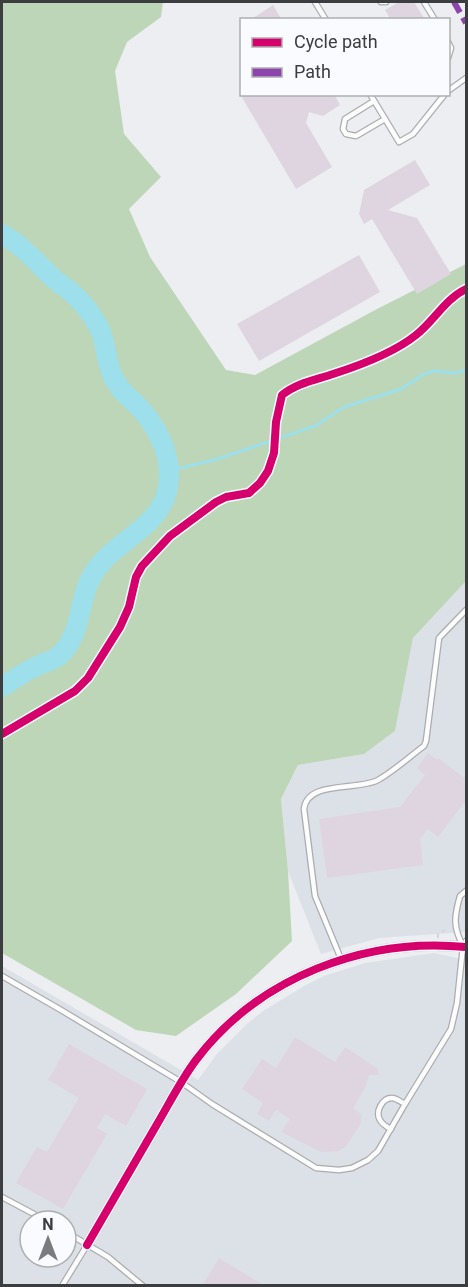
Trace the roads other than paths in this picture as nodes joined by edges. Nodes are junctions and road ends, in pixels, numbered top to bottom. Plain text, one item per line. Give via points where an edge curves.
1 (315, 2) edge
2 (381, 2) edge
3 (386, 2) edge
4 (424, 2) edge
5 (325, 18) edge
6 (434, 18) edge
7 (466, 78) edge
8 (450, 90) edge
9 (371, 96) edge
10 (443, 96) edge
11 (374, 101) junction
12 (385, 119) junction
13 (466, 610) edge
14 (466, 891) edge
15 (465, 945) edge
16 (341, 959) junction
17 (2, 976) edge
18 (182, 1083) junction
19 (405, 1104) junction
20 (391, 1129) junction
21 (2, 1197) edge
22 (24, 1209) edge
23 (78, 1239) edge
24 (87, 1245) junction
25 (62, 1286) edge
26 (143, 1286) edge

1 - 5 lane
2 - 3 lane
4 - 6 lane
7 - 8 lane
9 - 11 lane
10 - 12 lane via 413,134 399,142
11 - 12 lane
11 - 12 lane via 345,119 346,134 356,136
13 - 16 lane via 440,638 424,746 376,781 322,790 304,802 315,896
14 - 15 lane via 459,896 455,912 455,930
15 - 16 street via 404,946
15 - 19 lane via 451,1029
16 - 18 street via 300,976 241,1014 206,1048
17 - 18 lane
18 - 20 lane via 316,1168 339,1170 362,1164 378,1151
18 - 24 street
19 - 20 lane
19 - 20 lane via 394,1098 380,1107 379,1119
21 - 22 lane
23 - 24 lane
24 - 25 lane
24 - 26 lane

